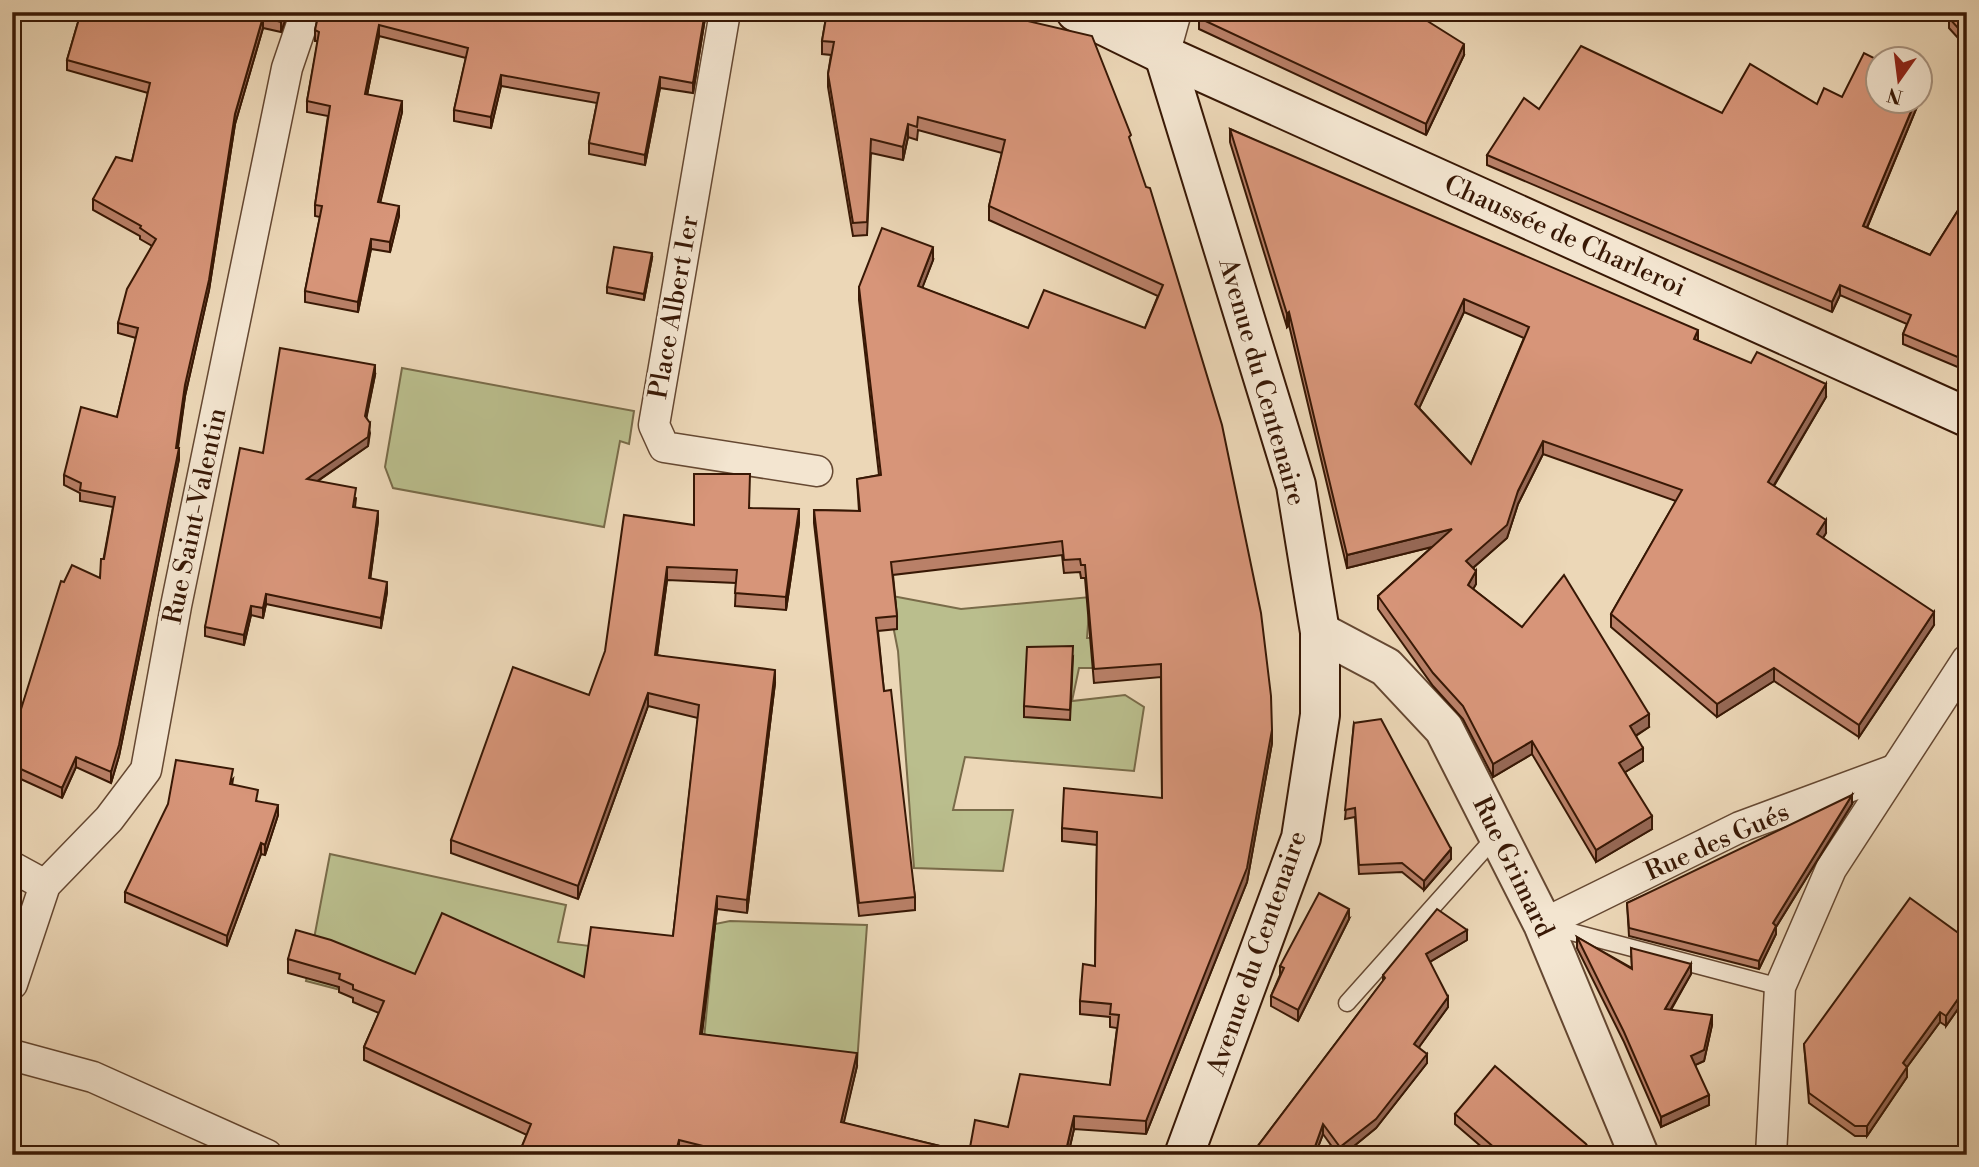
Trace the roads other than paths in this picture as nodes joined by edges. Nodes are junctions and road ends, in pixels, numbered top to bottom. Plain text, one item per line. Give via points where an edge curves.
1 (306, 12) edge
2 (725, 12) edge
3 (1076, 12) edge
4 (1144, 12) edge
5 (1176, 12) edge
6 (1164, 55) junction
7 (1967, 417) edge
8 (817, 471) dead end
9 (1320, 632) junction
10 (1967, 660) edge
11 (1894, 770) junction
12 (1497, 834) junction
13 (12, 867) edge
14 (46, 885) junction
15 (1544, 924) junction
16 (12, 984) edge
17 (1780, 987) junction
18 (1347, 1003) dead end
19 (12, 1055) edge
20 (267, 1155) edge
21 (1184, 1155) edge
22 (1639, 1155) edge
23 (1772, 1155) edge

1 - 14 street, Rue Saint-Valentin via 287,68 146,771 109,819
2 - 8 street, Place Albert 1er via 654,425 664,447
3 - 6 main road, Chaussée de Charleroi
4 - 6 main road, Avenue du Centenaire
5 - 6 street
6 - 7 main road, Chaussée de Charleroi
6 - 9 main road, Avenue du Centenaire via 1296,485
9 - 12 main road, Rue Grimard via 1386,667 1444,729
9 - 21 main road, Avenue du Centenaire via 1320,715 1301,838
10 - 11 street
11 - 15 street, Rue des Gués via 1740,827
11 - 17 street via 1831,869
12 - 15 main road, Rue Grimard
12 - 18 lane
13 - 14 street
14 - 16 street, Rue Saint-Valentin
15 - 17 lane
15 - 22 main road, Rue Grimard
17 - 23 street
19 - 20 street via 93,1077

